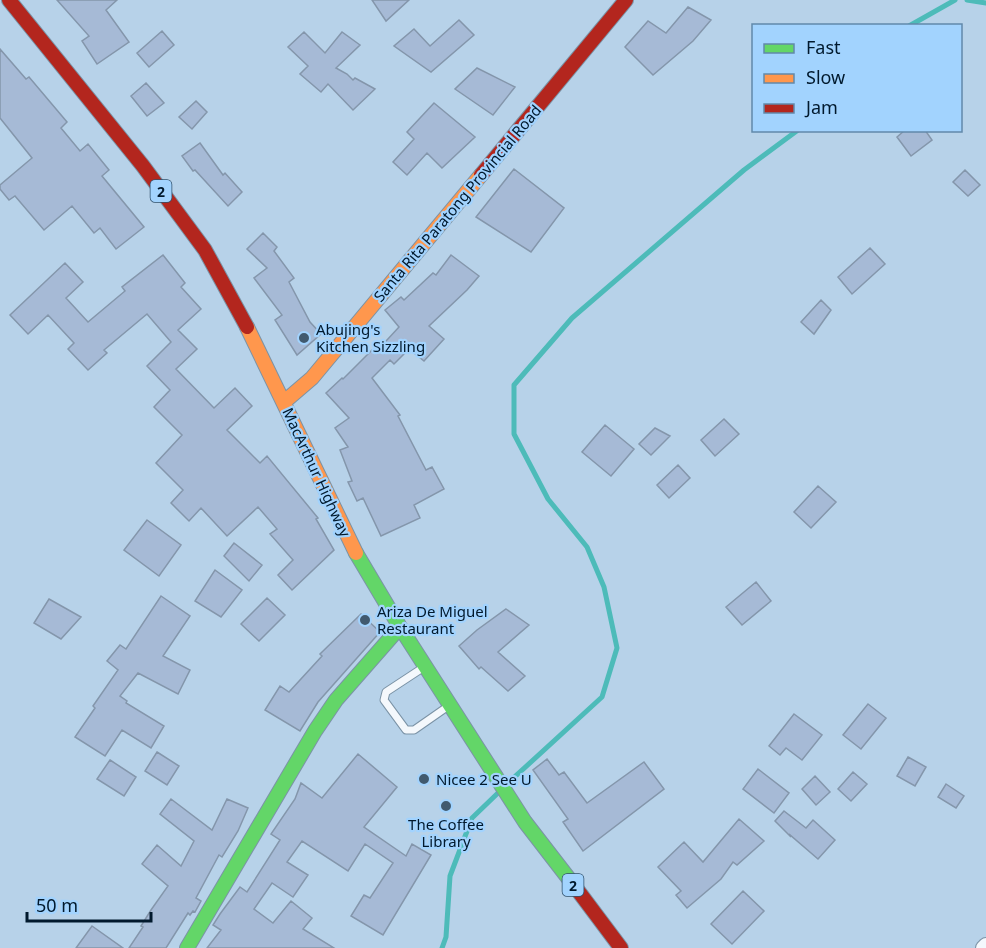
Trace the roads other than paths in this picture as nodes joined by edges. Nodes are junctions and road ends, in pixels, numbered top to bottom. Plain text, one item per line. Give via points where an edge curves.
1 (9, 0) edge
2 (626, 0) edge
3 (284, 402) junction
4 (400, 627) junction
5 (425, 666) junction
6 (450, 706) junction
7 (187, 948) edge
8 (621, 948) edge

1 - 3 main road, MacArthur Highway / 2 via 143,166 205,250
2 - 3 main road, Santa Rita Paratong Provincial Road via 312,378
3 - 4 main road, MacArthur Highway / 2 via 348,539
4 - 5 main road, MacArthur Highway / 2
4 - 7 main road via 336,700 315,731
5 - 6 main road, MacArthur Highway / 2
5 - 6 lane via 386,692 384,700 406,730 414,730
6 - 8 main road, MacArthur Highway / 2 via 525,822

